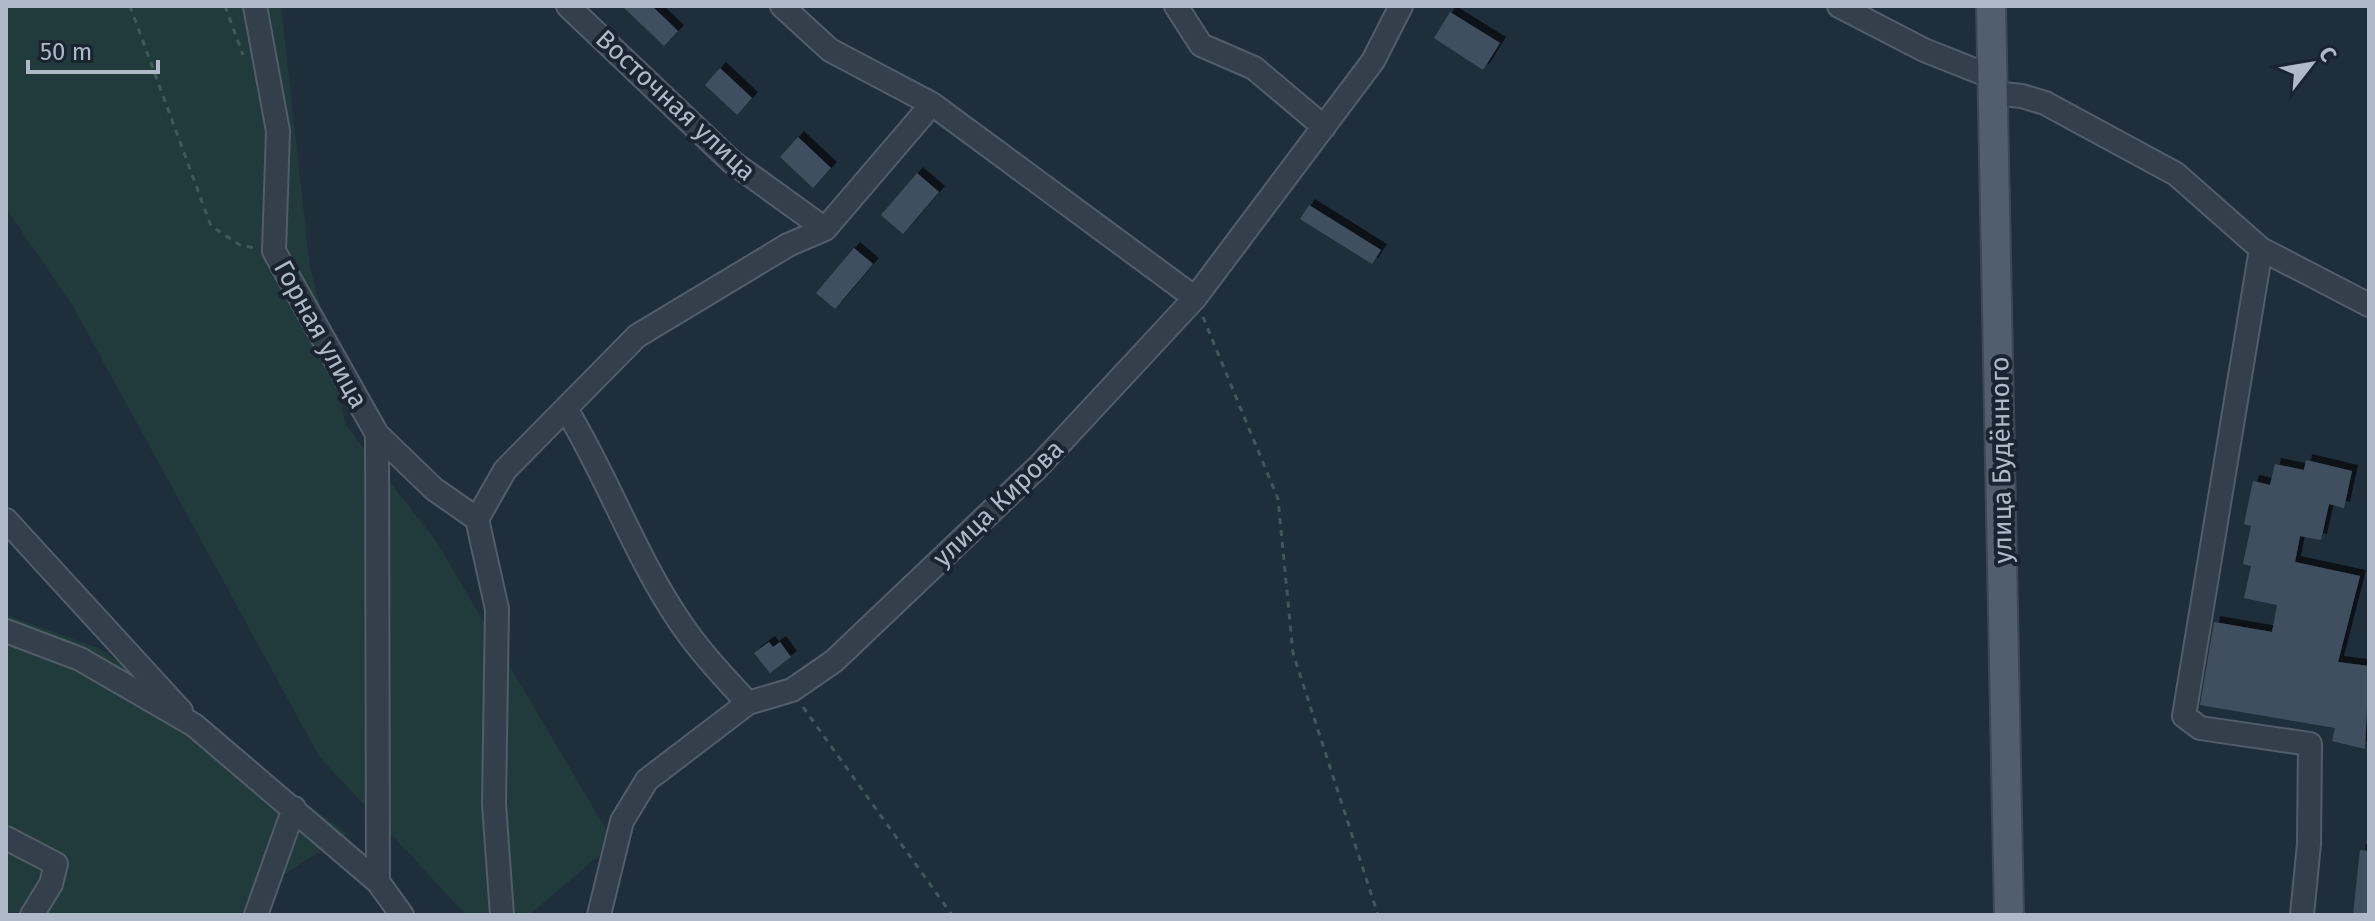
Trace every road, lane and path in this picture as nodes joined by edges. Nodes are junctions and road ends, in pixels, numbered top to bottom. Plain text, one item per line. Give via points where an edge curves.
1 (130, 6) edge
2 (255, 6) edge
3 (568, 6) edge
4 (782, 6) edge
5 (1176, 6) edge
6 (1401, 6) edge
7 (1839, 6) edge
8 (1991, 6) edge
9 (1993, 85) junction
10 (932, 104) junction
11 (1324, 127) junction
12 (778, 196) junction
13 (825, 229) junction
14 (788, 245) junction
15 (2261, 249) junction
16 (274, 251) junction
17 (1195, 298) junction
18 (2369, 305) edge
19 (566, 409) junction
20 (377, 434) junction
21 (477, 519) junction
22 (6, 520) edge
23 (6, 631) edge
24 (792, 690) junction
25 (748, 703) junction
26 (194, 725) junction
27 (294, 808) junction
28 (6, 838) edge
29 (378, 882) junction
30 (32, 915) edge
31 (256, 915) edge
32 (402, 915) edge
33 (502, 915) edge
34 (599, 915) edge
35 (952, 915) edge
36 (1378, 915) edge
37 (2009, 915) edge
38 (2302, 915) edge

1 - 16 path via 211,226 240,245
2 - 16 street, Горная улица via 278,131
3 - 12 street, Восточная улица via 732,162
4 - 10 street via 830,50
5 - 11 street via 1201,45 1254,68
6 - 11 street, улица Кирова via 1373,61
7 - 9 street
8 - 9 main road, улица Будённого
9 - 15 street via 2045,103 2176,174
9 - 37 main road, улица Будённого
10 - 13 street
10 - 17 street
11 - 17 street, улица Кирова
12 - 13 street, Восточная улица
12 - 14 street
13 - 14 street
14 - 19 street via 637,336
15 - 18 street
15 - 38 street via 2184,716 2200,728 2310,744
16 - 20 street, Горная улица
17 - 24 street, улица Кирова via 1038,467 834,661
17 - 36 path via 1278,499 1293,653
19 - 21 street via 505,470
19 - 25 street via 678,620
20 - 21 street, Горная улица via 434,489
20 - 29 street
21 - 33 street via 497,609 494,804
22 - 26 street
23 - 26 street via 80,659
24 - 25 street, улица Кирова
24 - 35 path
25 - 34 street, улица Кирова via 647,780 622,821
26 - 27 street
27 - 29 street
27 - 31 street
28 - 30 street via 56,864
29 - 32 street

